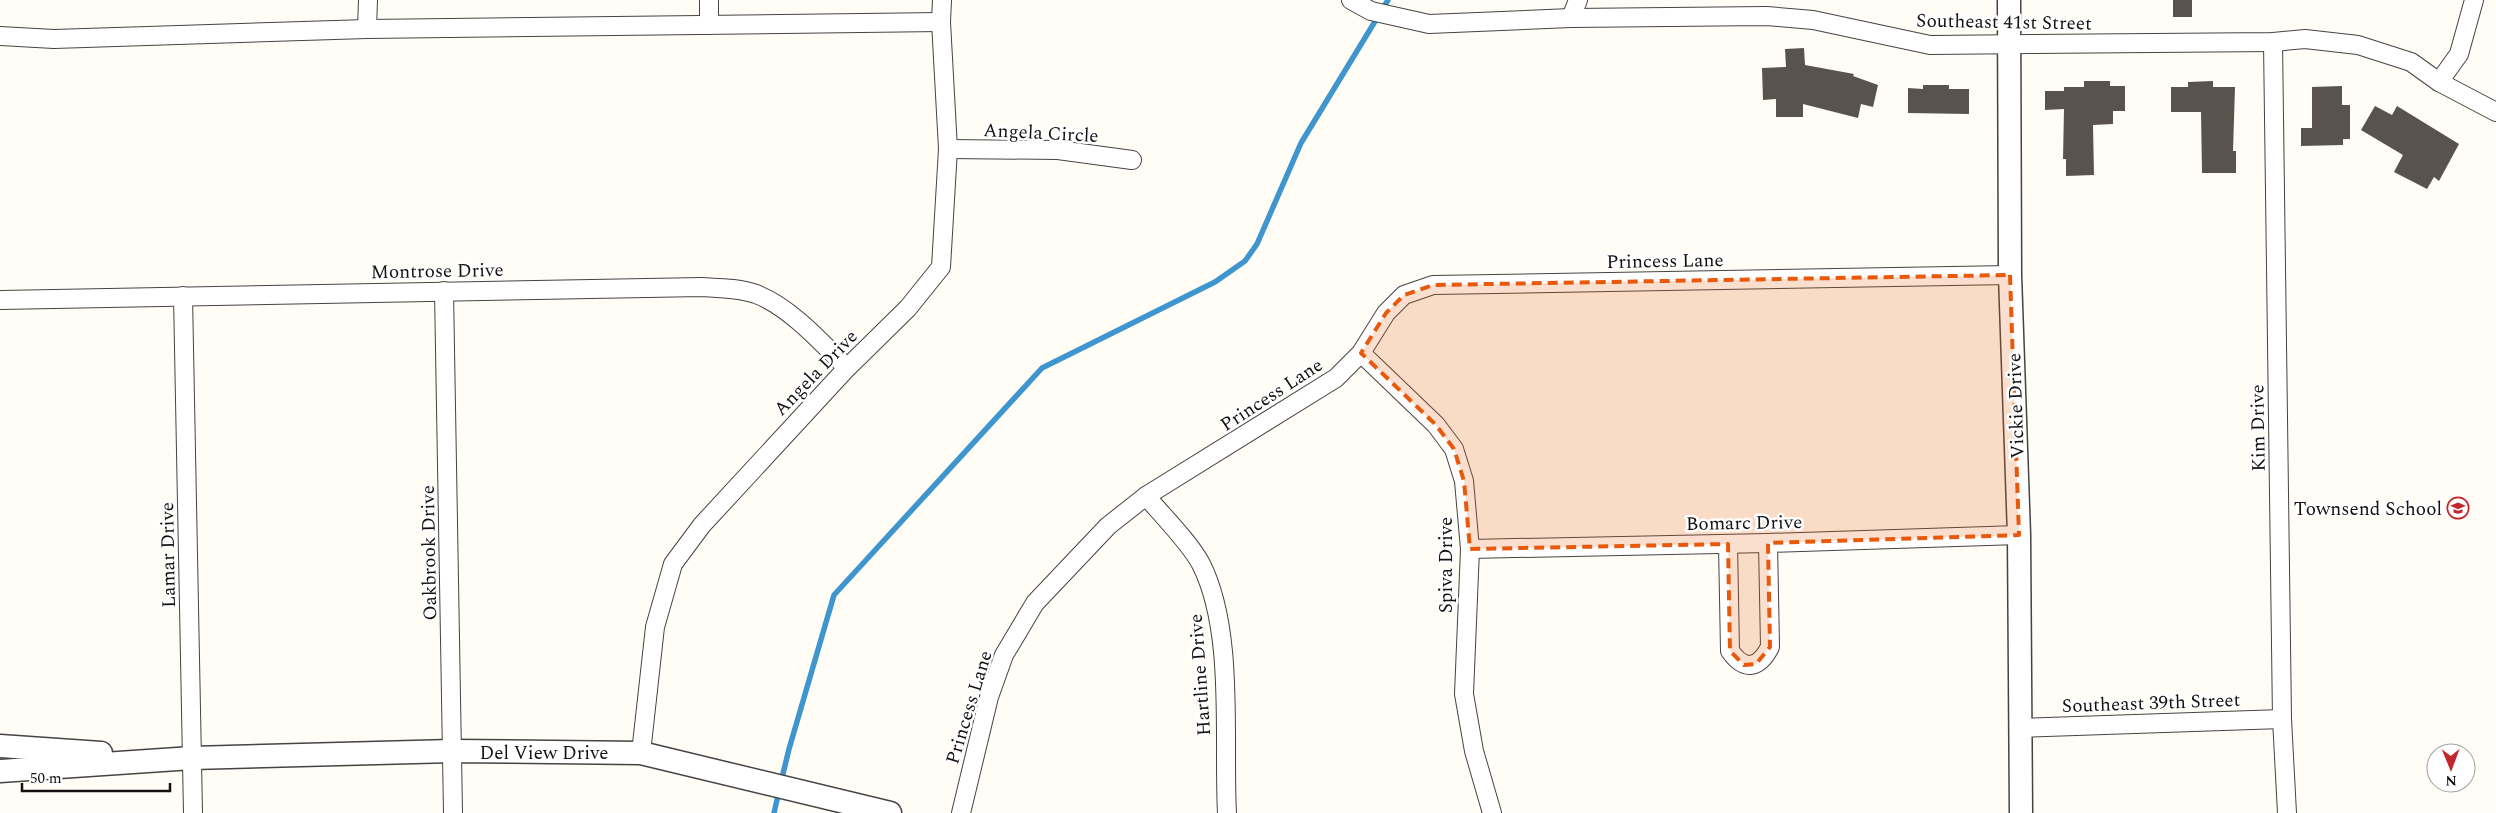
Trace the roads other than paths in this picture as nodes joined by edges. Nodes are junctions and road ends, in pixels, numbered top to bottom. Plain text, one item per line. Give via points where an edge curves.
1 (368, 0) edge
2 (709, 0) edge
3 (942, 0) edge
4 (1351, 0) edge
5 (1578, 0) edge
6 (2009, 0) edge
7 (2474, 0) edge
8 (1571, 18) junction
9 (941, 22) junction
10 (709, 25) junction
11 (367, 29) junction
12 (0, 36) edge
13 (2273, 42) junction
14 (2011, 45) junction
15 (2439, 82) junction
16 (2496, 112) edge
17 (948, 149) junction
18 (1132, 160) dead end
19 (2010, 275) junction
20 (444, 291) junction
21 (183, 296) junction
22 (0, 300) edge
23 (1361, 353) junction
24 (847, 368) junction
25 (1146, 496) junction
26 (2019, 534) junction
27 (1768, 543) junction
28 (1728, 544) junction
29 (1470, 549) junction
30 (2282, 719) junction
31 (2020, 728) junction
32 (0, 746) edge
33 (452, 751) junction
34 (641, 753) junction
35 (192, 758) junction
36 (0, 771) edge
37 (193, 813) edge
38 (453, 813) edge
39 (890, 813) edge
40 (960, 813) edge
41 (1226, 813) edge
42 (1492, 813) edge
43 (2021, 813) edge
44 (2287, 813) edge

1 - 11 street
2 - 10 street
3 - 9 street, Angela Drive
4 - 8 street, Southeast 41st Street via 1371,12 1429,24
5 - 8 street
6 - 14 street, Vickie Drive
7 - 15 street via 2459,54
8 - 14 street, Southeast 41st Street via 1767,16 1812,20 1930,45
9 - 10 street
9 - 17 street, Angela Drive
10 - 11 street
11 - 12 street via 54,39
13 - 14 street, Southeast 41st Street
13 - 15 street, Southeast 41st Street via 2305,39 2358,45 2411,62
13 - 30 street, Kim Drive
14 - 19 street, Vickie Drive
15 - 16 street, Southeast 41st Street
17 - 18 street, Angela Circle via 1058,150
17 - 24 street, Angela Drive via 941,267 908,308
19 - 23 street, Princess Lane via 1433,285 1404,295 1386,313
19 - 26 street, Vickie Drive
20 - 21 street, Montrose Drive
20 - 24 street, Montrose Drive via 734,289 756,294 774,305 805,327
20 - 33 street, Oakbrook Drive
21 - 22 street, Montrose Drive
21 - 35 street, Lamar Drive
23 - 25 street, Princess Lane via 1336,378 1309,397
23 - 29 street, Spiva Drive via 1436,425 1454,450 1464,481
24 - 34 street, Angela Drive via 702,525 673,564 655,627
25 - 40 street, Princess Lane via 1108,526 1035,603 1004,655 989,698
25 - 41 street, Hartline Drive via 1201,564 1216,604 1223,664
26 - 27 street, Bomarc Drive
26 - 31 street, Vickie Drive
27 - 28 street, Bomarc Drive
27 - 28 street via 1770,647 1756,664 1744,665 1730,651
28 - 29 street, Bomarc Drive
29 - 42 street, Spiva Drive via 1464,694 1474,751
30 - 31 street, Southeast 39th Street
30 - 44 street, Kim Drive
31 - 43 street, Vickie Drive
32 - 35 street, Del View Drive
33 - 34 street, Del View Drive
33 - 35 street, Del View Drive
33 - 38 street, Oakbrook Drive
34 - 39 street, Del View Drive
35 - 36 street, Del View Drive
35 - 37 street, Lamar Drive

